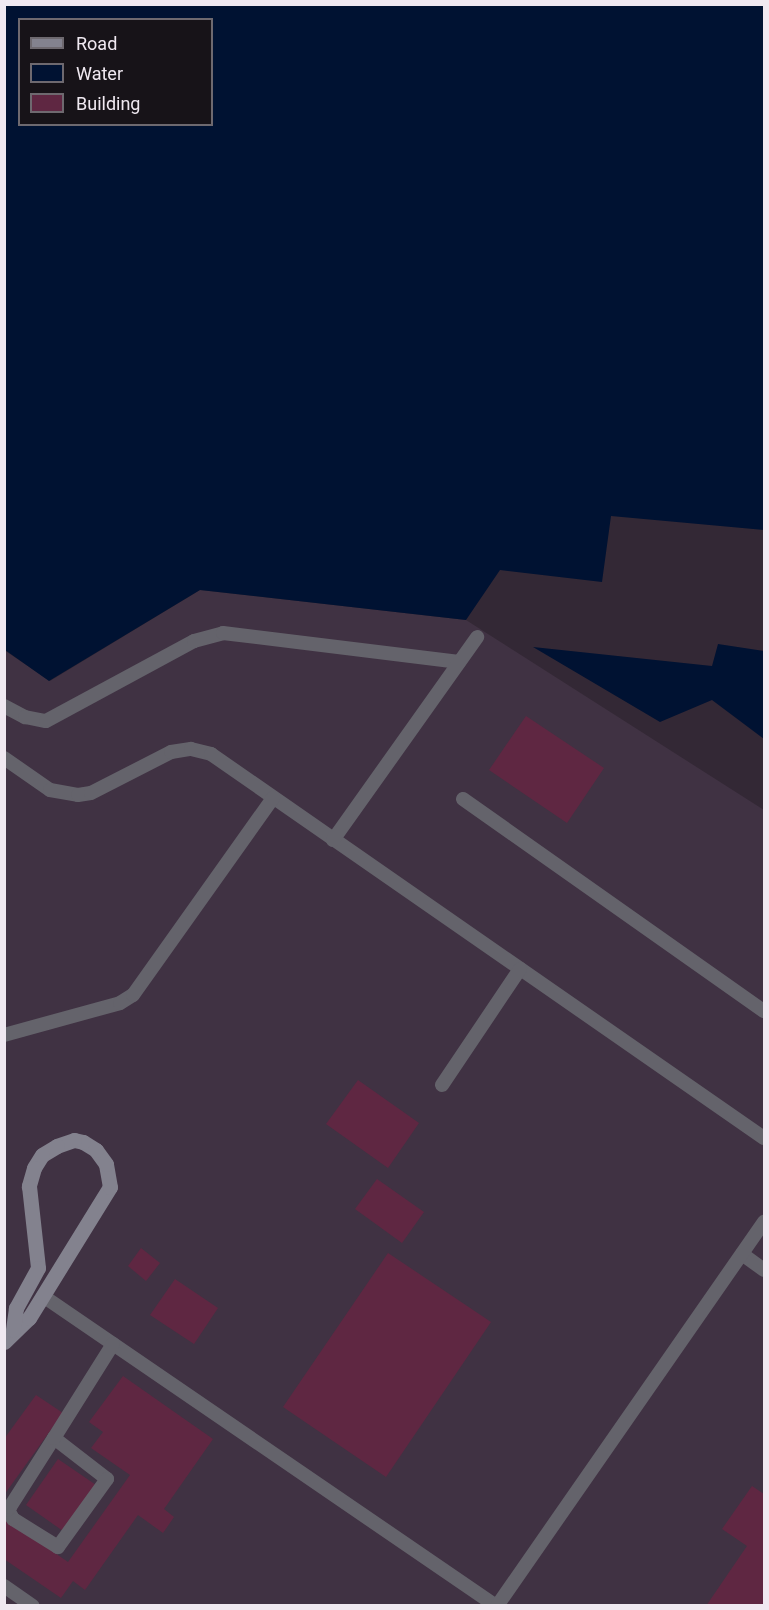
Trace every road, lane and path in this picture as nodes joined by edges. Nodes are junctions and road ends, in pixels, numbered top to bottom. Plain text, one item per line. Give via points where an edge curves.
1 (477, 637) dead end
2 (459, 662) junction
3 (4, 706) edge
4 (4, 758) edge
5 (273, 798) junction
6 (463, 799) dead end
7 (333, 840) junction
8 (520, 969) junction
9 (765, 1011) edge
10 (4, 1035) edge
11 (442, 1085) dead end
12 (765, 1138) edge
13 (765, 1222) edge
14 (742, 1254) junction
15 (765, 1270) edge
16 (43, 1296) junction
17 (9, 1336) edge
18 (113, 1344) junction
19 (54, 1438) junction
20 (4, 1586) edge
21 (33, 1605) edge
22 (496, 1605) edge

1 - 2 lane
2 - 3 lane via 223,633 194,641 46,721 34,721
2 - 7 lane
4 - 5 lane via 50,790 78,795 91,793 171,752 191,749 211,754
5 - 7 lane
5 - 10 lane via 133,995 120,1003
6 - 9 lane
7 - 8 lane
8 - 11 lane
8 - 12 lane
13 - 14 lane
14 - 15 lane
14 - 22 lane
16 - 17 street via 29,1318
16 - 17 street via 110,1187 106,1164 96,1150 83,1142 74,1140 57,1146 42,1155 34,1168 29,1186 38,1269 16,1308
16 - 18 lane
18 - 19 lane
18 - 22 lane
19 - 19 lane via 8,1510 14,1519 58,1547 107,1479
20 - 21 lane

